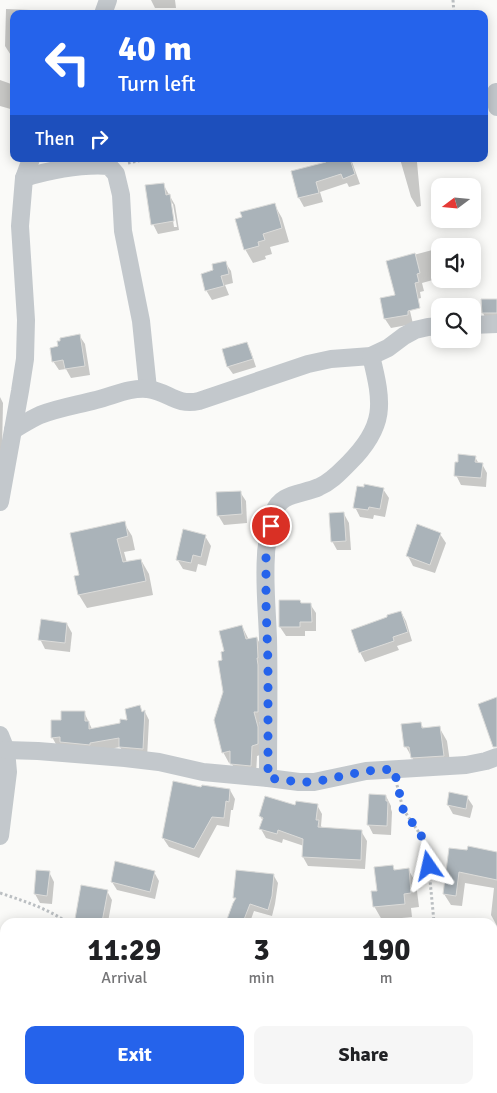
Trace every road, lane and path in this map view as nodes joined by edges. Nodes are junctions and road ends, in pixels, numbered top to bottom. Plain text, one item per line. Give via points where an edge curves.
1 (30, 162) edge
2 (24, 178) junction
3 (497, 324) edge
4 (481, 325) edge
5 (431, 327) edge
6 (371, 356) junction
7 (148, 389) junction
8 (13, 430) junction
9 (0, 502) edge
10 (3, 742) edge
11 (497, 757) edge
12 (394, 769) junction
13 (268, 778) junction
14 (0, 836) edge
15 (0, 893) edge
16 (60, 918) edge
17 (434, 918) edge

1 - 2 street
2 - 7 street via 48,171 100,165 110,166 116,174 123,231 141,321
2 - 8 street via 20,226 25,359
3 - 4 street
5 - 6 street via 415,330
6 - 7 street via 308,364 190,403 182,403 162,392
6 - 13 street via 380,406 372,435 342,471 318,488 279,502 273,513 266,553
7 - 8 street via 132,389 59,409
8 - 9 street
10 - 13 street via 38,751 125,758 203,772
10 - 14 street via 8,772
11 - 12 street via 466,765
12 - 13 street via 366,771 314,782
12 - 17 path via 403,809 427,849
15 - 16 path

